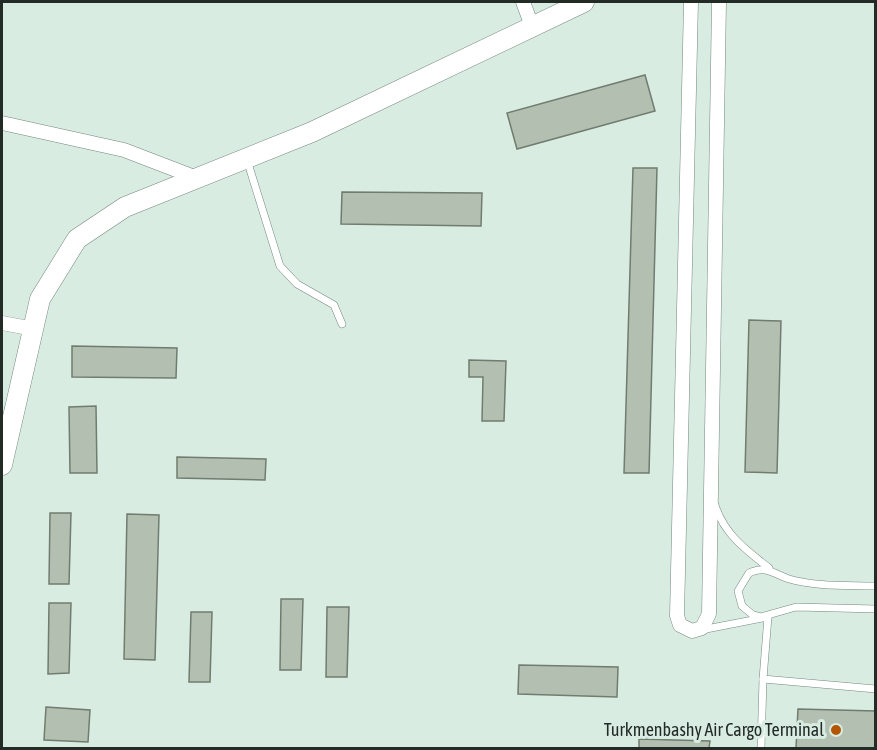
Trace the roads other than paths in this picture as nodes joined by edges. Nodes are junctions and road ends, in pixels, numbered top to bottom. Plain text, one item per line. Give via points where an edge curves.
1 (523, 2) edge
2 (691, 2) edge
3 (719, 2) edge
4 (575, 4) edge
5 (532, 26) junction
6 (2, 123) edge
7 (247, 158) junction
8 (197, 178) junction
9 (2, 323) edge
10 (342, 324) dead end
11 (34, 329) junction
12 (2, 465) edge
13 (711, 493) junction
14 (771, 570) junction
15 (876, 586) edge
16 (876, 609) edge
17 (768, 617) junction
18 (698, 631) junction
19 (763, 679) junction
20 (876, 689) edge
21 (761, 748) edge

1 - 5 street
2 - 18 street via 677,616 683,628
3 - 13 street
4 - 5 main road
5 - 7 main road via 312,132
6 - 8 street via 124,150
7 - 8 main road
7 - 10 lane via 280,266 297,284 334,305
8 - 11 main road via 125,207 77,239 40,299
9 - 11 street
11 - 12 main road
13 - 14 lane via 719,519 733,538
13 - 18 street via 709,614
14 - 15 lane via 813,584
14 - 17 lane via 763,568 749,573 738,591 747,611
16 - 17 lane via 796,607
17 - 18 lane
17 - 19 lane
19 - 20 lane
19 - 21 lane

